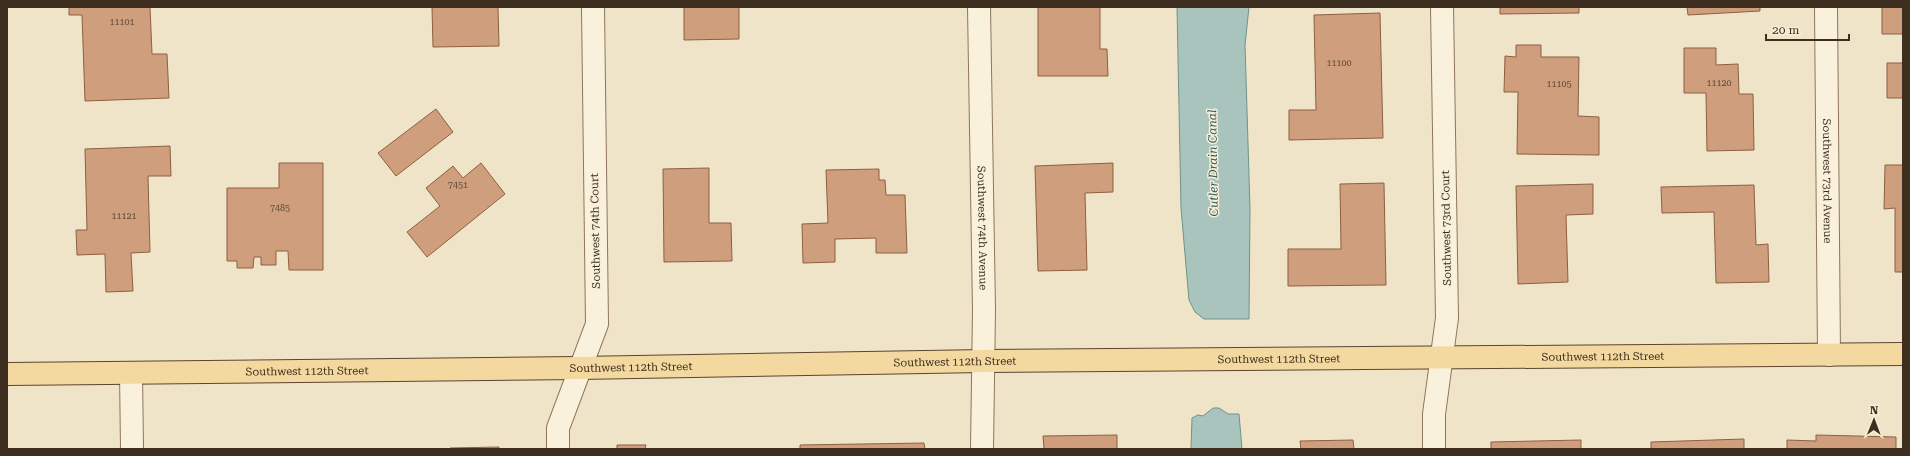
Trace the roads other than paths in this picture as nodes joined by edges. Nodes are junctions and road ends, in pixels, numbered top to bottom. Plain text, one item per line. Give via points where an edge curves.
1 (593, 7) edge
2 (979, 7) edge
3 (1442, 7) edge
4 (1826, 7) edge
5 (1829, 354) junction
6 (1903, 354) edge
7 (1443, 358) junction
8 (984, 361) junction
9 (580, 368) junction
10 (131, 373) junction
11 (7, 374) edge
12 (132, 449) edge
13 (558, 449) edge
14 (982, 449) edge
15 (1434, 449) edge

1 - 9 street, Southwest 74th Court via 597,324
2 - 8 street, Southwest 74th Avenue
3 - 7 street, Southwest 73rd Court via 1447,318
4 - 5 street, Southwest 73rd Avenue
5 - 6 main road, Southwest 112th Street
5 - 7 main road, Southwest 112th Street
7 - 8 main road, Southwest 112th Street
7 - 15 street, Southwest 73rd Court via 1434,414
8 - 9 main road, Southwest 112th Street
8 - 14 street, Southwest 74th Avenue
9 - 10 main road, Southwest 112th Street
9 - 13 street, Southwest 74th Court via 558,428
10 - 11 main road, Southwest 112th Street
10 - 12 street

